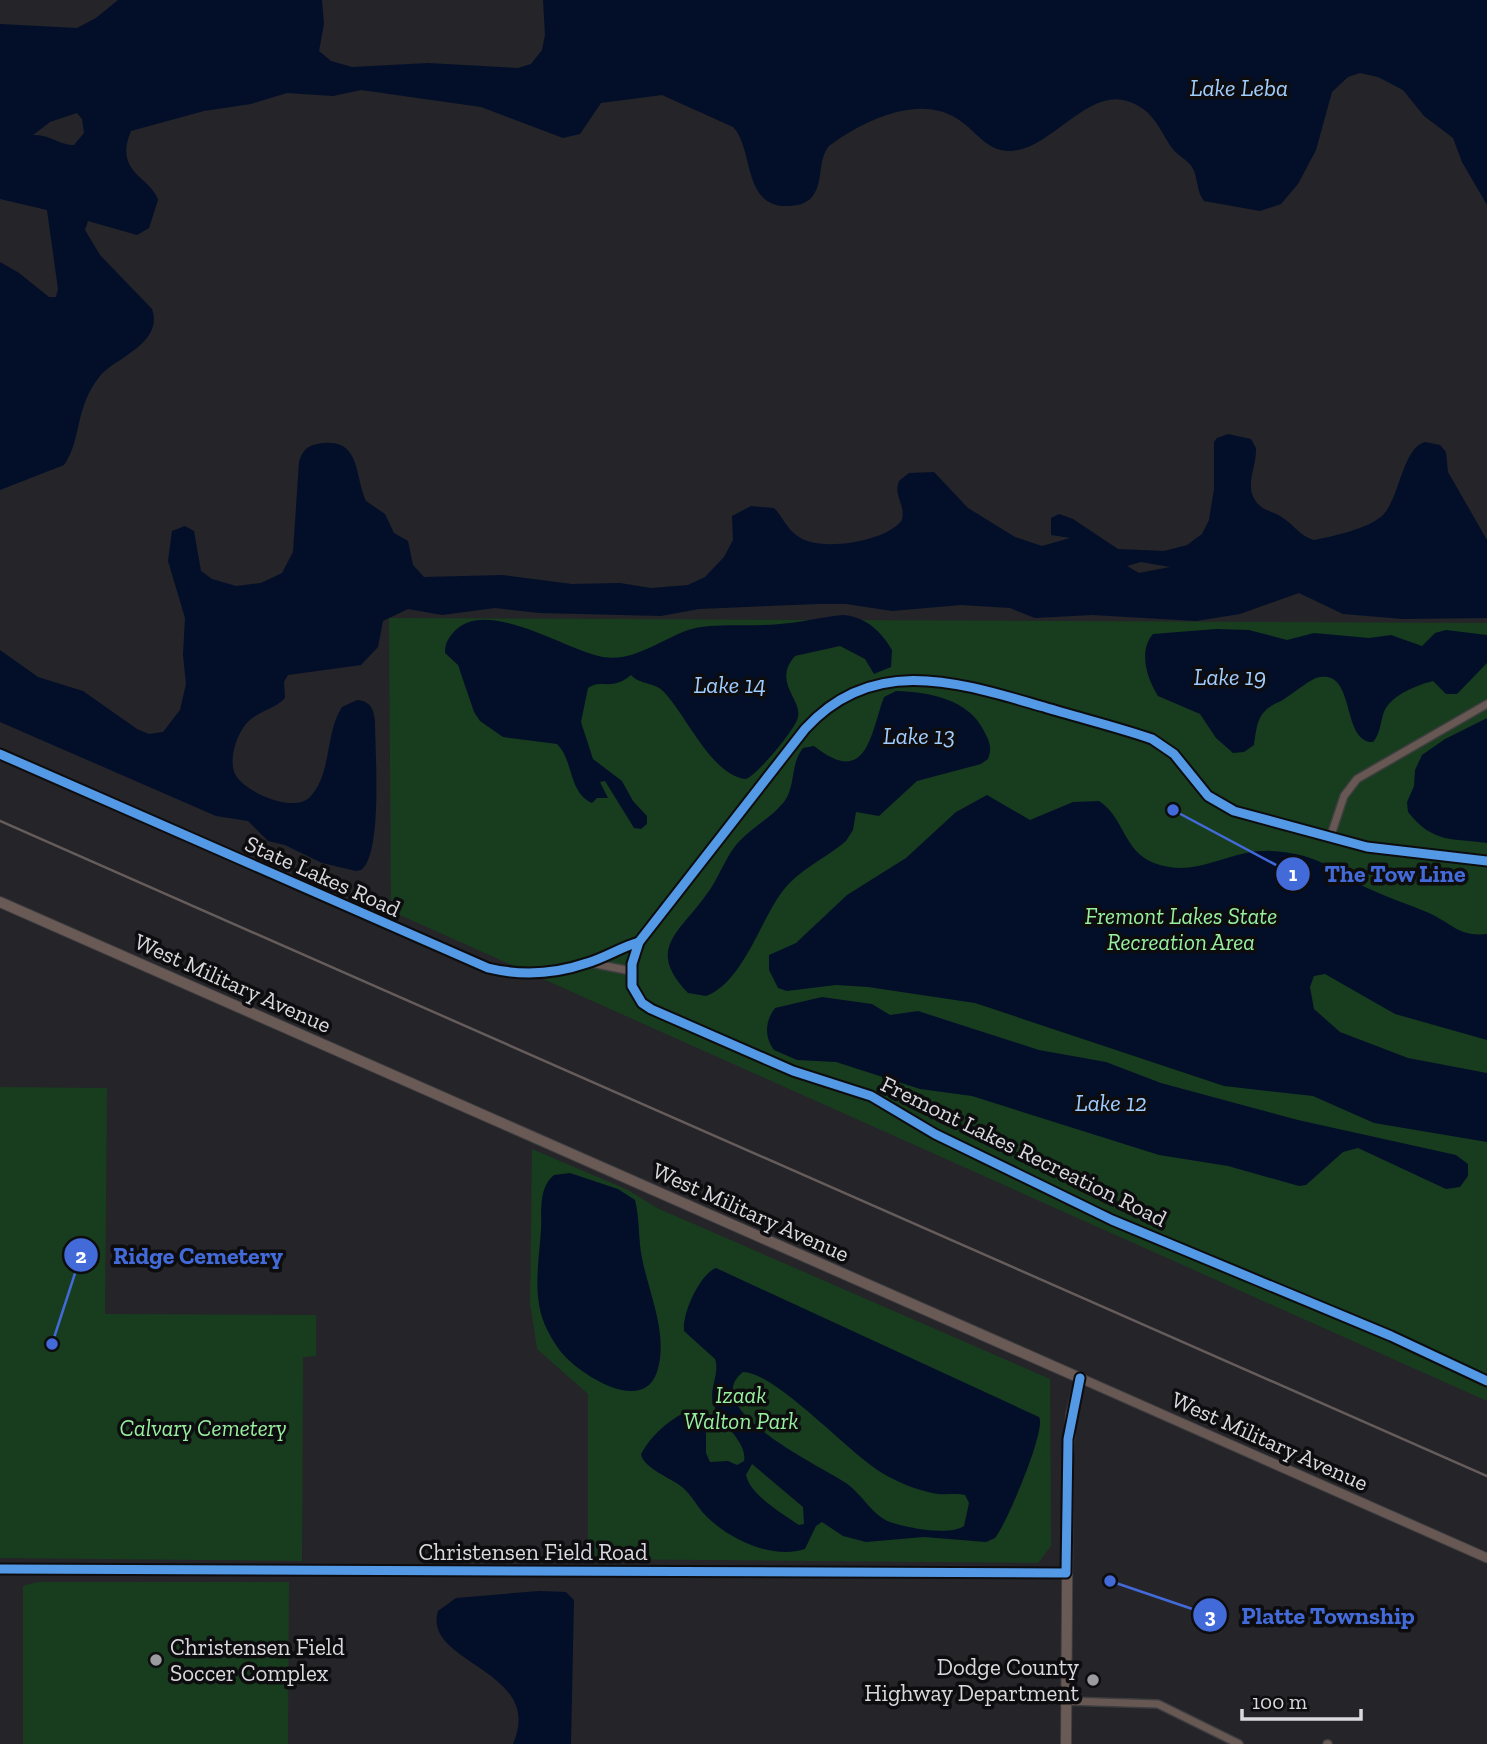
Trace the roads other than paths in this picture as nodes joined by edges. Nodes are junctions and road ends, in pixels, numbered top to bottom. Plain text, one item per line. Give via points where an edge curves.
1 (1487, 704) edge
2 (0, 754) edge
3 (1330, 838) junction
4 (1487, 861) edge
5 (0, 902) edge
6 (639, 943) junction
7 (590, 962) junction
8 (631, 971) junction
9 (1080, 1378) junction
10 (1487, 1381) edge
11 (1487, 1558) edge
12 (0, 1569) edge
13 (1066, 1573) junction
14 (1066, 1701) junction
15 (1066, 1744) edge
16 (1239, 1744) edge

1 - 3 street via 1357,779 1344,796
2 - 7 street, State Lakes Road via 477,964 533,973
3 - 4 street via 1394,852
3 - 6 street via 1220,805 1171,750 1152,739 966,685 926,679 893,681 849,695 812,721
5 - 9 main road, West Military Avenue
6 - 7 street, State Lakes Road
6 - 8 street
7 - 8 street, State Lakes Road
8 - 10 street, Fremont Lakes Recreation Road via 634,992 651,1009 793,1071 871,1096 935,1133 1112,1220
9 - 11 street, West Military Avenue
9 - 13 main road via 1068,1439
12 - 13 street, Christensen Field Road
13 - 14 main road
14 - 15 main road
14 - 16 street via 1158,1704

